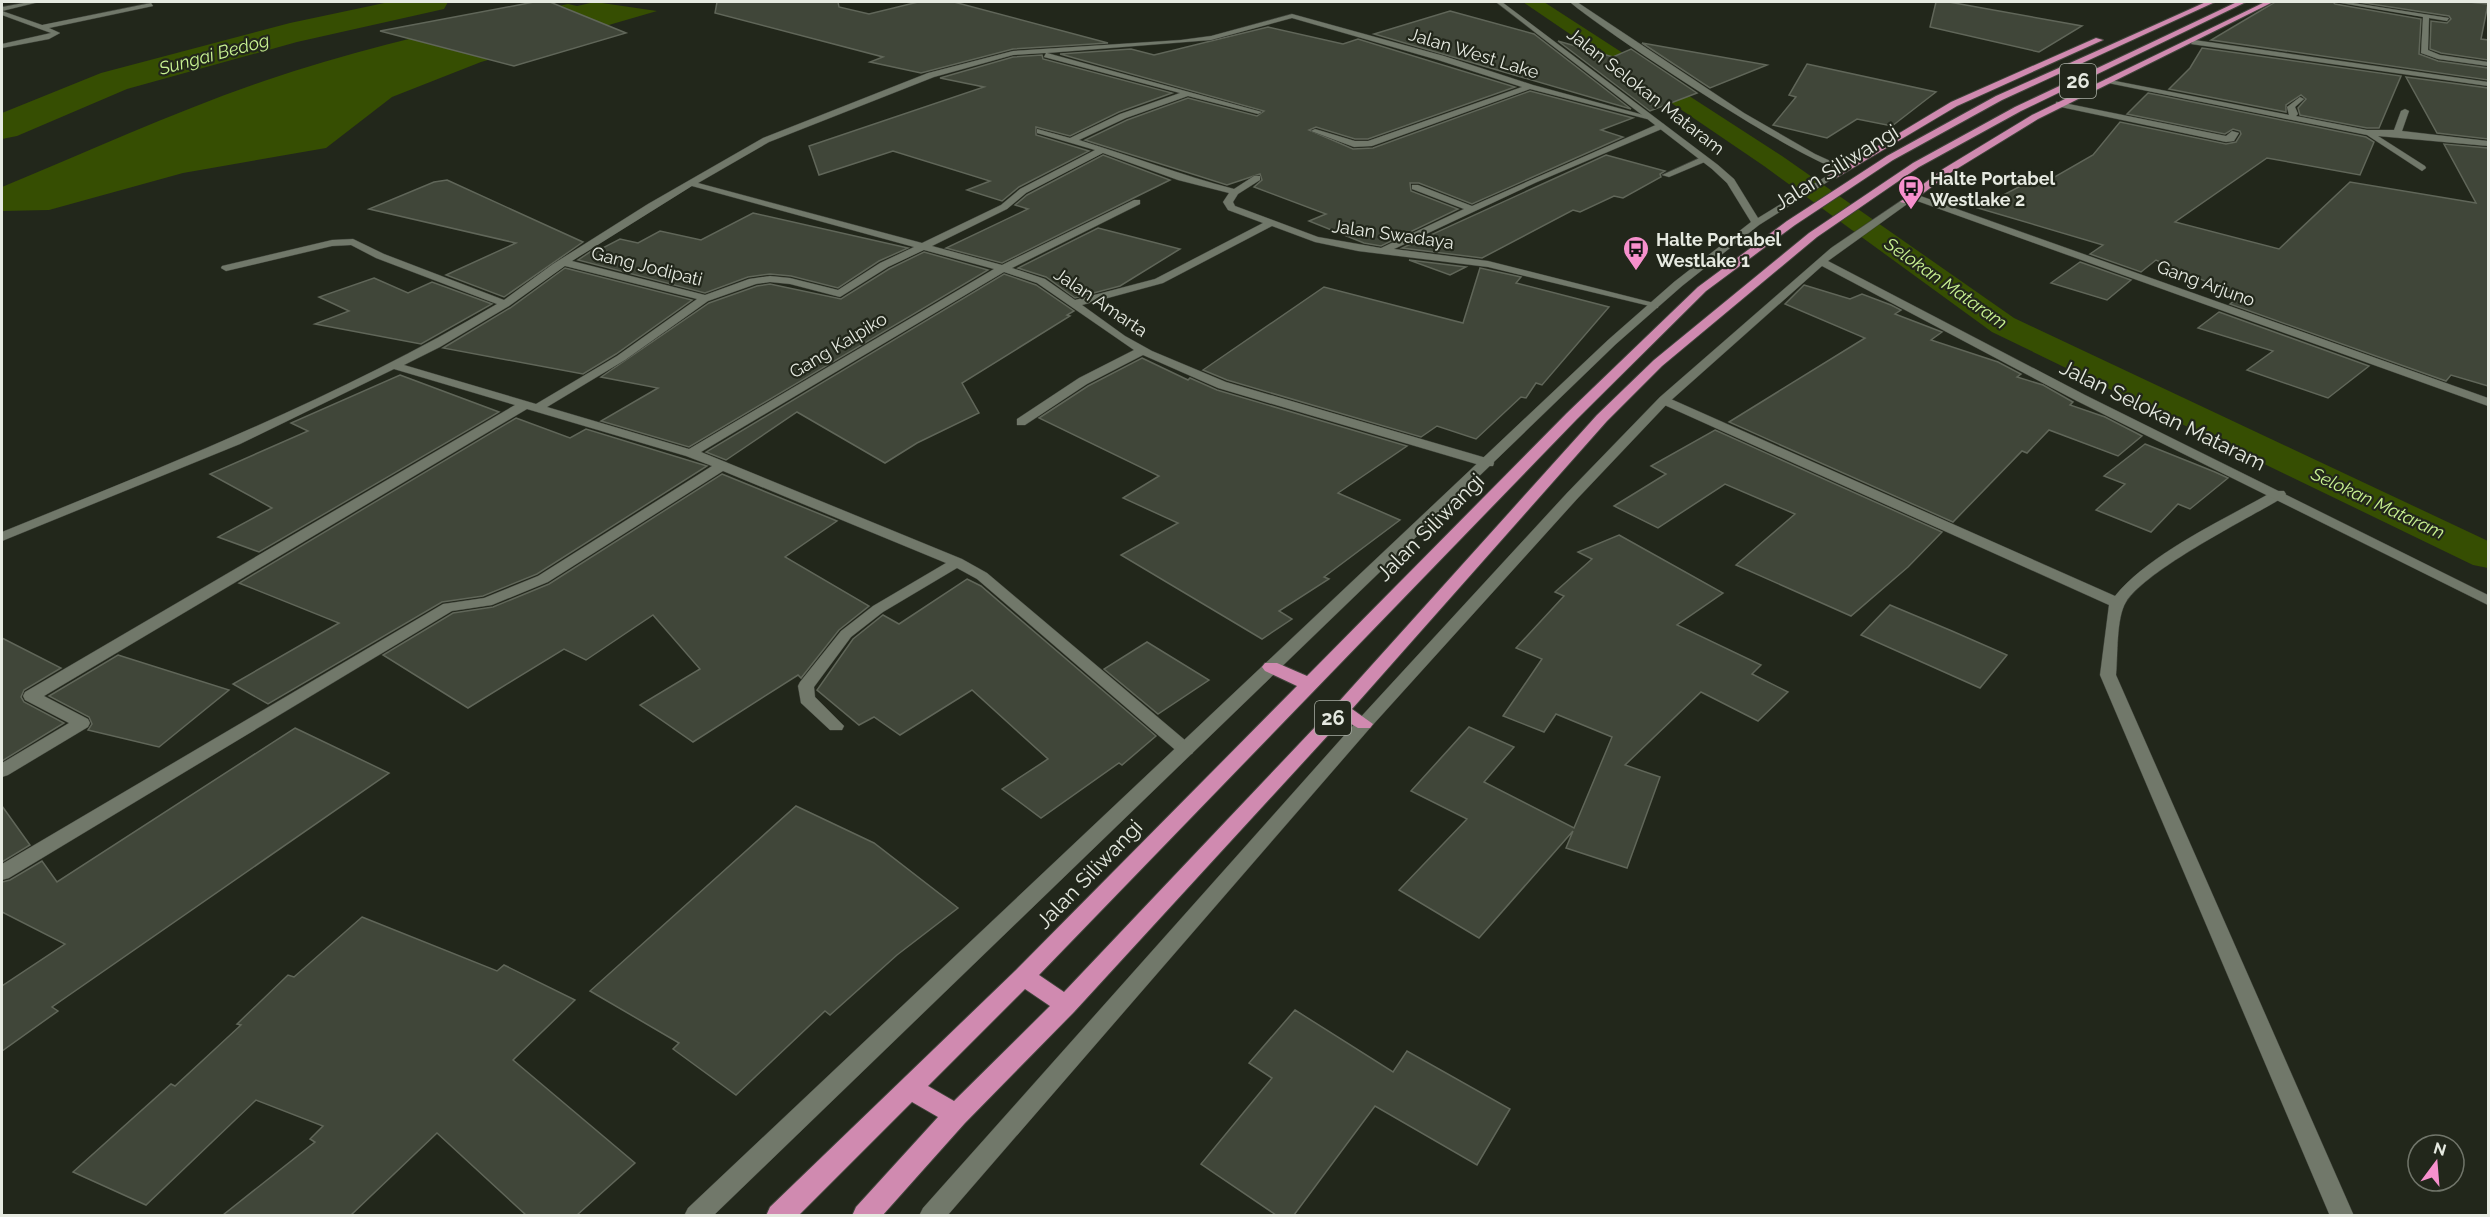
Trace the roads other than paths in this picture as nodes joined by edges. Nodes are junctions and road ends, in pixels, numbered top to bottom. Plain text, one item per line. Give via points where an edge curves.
1 (36, 2) edge
2 (1499, 2) edge
3 (1573, 2) edge
4 (2188, 2) edge
5 (2211, 2) edge
6 (2242, 2) edge
7 (2269, 2) edge
8 (2338, 2) edge
9 (151, 4) dead end
10 (2, 11) edge
11 (2158, 15) junction
12 (2210, 16) junction
13 (2426, 16) junction
14 (2172, 19) junction
15 (2447, 19) dead end
16 (2234, 21) junction
17 (2136, 24) dead end
18 (43, 27) junction
19 (2104, 38) dead end
20 (2194, 42) junction
21 (2, 46) edge
22 (2114, 46) junction
23 (2142, 51) junction
24 (1032, 52) junction
25 (2084, 59) junction
26 (2454, 60) junction
27 (2488, 64) edge
28 (2111, 65) junction
29 (2448, 78) junction
30 (2108, 81) junction
31 (2488, 84) edge
32 (1530, 87) junction
33 (1188, 93) junction
34 (2300, 99) dead end
35 (2059, 104) junction
36 (2404, 111) dead end
37 (1258, 112) dead end
38 (1647, 117) junction
39 (2290, 118) junction
40 (1661, 126) junction
41 (1040, 131) dead end
42 (1315, 131) dead end
43 (2235, 133) dead end
44 (2367, 133) junction
45 (2397, 133) junction
46 (1070, 141) junction
47 (2488, 144) edge
48 (1102, 150) junction
49 (1704, 159) junction
50 (2422, 168) dead end
51 (1846, 170) junction
52 (1666, 175) dead end
53 (1833, 176) joint
54 (1257, 178) dead end
55 (690, 183) junction
56 (1415, 187) dead end
57 (1235, 192) junction
58 (1909, 199) junction
59 (1137, 202) dead end
60 (1472, 209) junction
61 (1756, 223) junction
62 (1269, 224) junction
63 (921, 246) junction
64 (1382, 251) junction
65 (563, 262) junction
66 (1822, 262) junction
67 (226, 268) dead end
68 (1003, 268) junction
69 (705, 298) junction
70 (505, 304) junction
71 (1074, 304) junction
72 (1654, 306) junction
73 (1143, 350) junction
74 (395, 366) junction
75 (1664, 400) junction
76 (2488, 402) edge
77 (531, 406) junction
78 (1021, 422) dead end
79 (691, 453) junction
80 (1488, 463) junction
81 (721, 466) junction
82 (2279, 495) junction
83 (2, 537) edge
84 (957, 562) junction
85 (2488, 601) edge
86 (2117, 603) junction
87 (1271, 667) junction
88 (1309, 684) junction
89 (1341, 710) junction
90 (1364, 724) junction
91 (836, 726) dead end
92 (1186, 750) junction
93 (2, 771) edge
94 (2, 873) edge
95 (1024, 976) junction
96 (1066, 1005) junction
97 (910, 1088) junction
98 (956, 1115) junction
99 (696, 1215) edge
100 (779, 1215) edge
101 (865, 1215) edge
102 (931, 1215) edge
103 (2342, 1215) edge

1 - 10 street
2 - 38 street, Jalan Selokan Mataram
3 - 51 street, Jalan Selokan Mataram via 1741,116 1812,156
4 - 11 highway
5 - 14 highway, Jalan Siliwangi / 26
6 - 12 highway, Jalan Siliwangi / 26
7 - 16 highway
8 - 13 street
9 - 18 street
10 - 18 street
11 - 14 highway
11 - 17 highway
12 - 16 highway
12 - 23 highway, Jalan Siliwangi / 26
13 - 15 street
13 - 26 street via 2424,51
14 - 22 highway, Jalan Siliwangi / 26
16 - 20 highway
18 - 21 street via 57,36
19 - 51 highway via 1954,104
20 - 29 street
20 - 30 highway
22 - 23 highway
22 - 25 highway, Jalan Siliwangi / 26
23 - 28 highway, Jalan Siliwangi / 26
24 - 32 street, Jalan West Lake via 1181,42 1292,16
24 - 33 street
24 - 55 street via 931,75 891,90 766,140
25 - 28 highway
25 - 88 highway, Jalan Siliwangi / 26 via 1999,98 1890,158 1791,223 1702,289
26 - 27 street
26 - 29 street via 2452,77
28 - 89 highway, Jalan Siliwangi / 26 via 2018,109 1916,165 1814,235 1658,363 1602,417
29 - 31 street
30 - 35 highway
30 - 39 street
32 - 38 street, Jalan West Lake
32 - 42 street via 1369,144 1354,144
33 - 37 street
33 - 46 street via 1123,116
34 - 39 street via 2291,107 2294,114
35 - 43 street via 2226,139
35 - 58 highway via 1977,150
36 - 45 street
38 - 40 street, Jalan Selokan Mataram
39 - 44 street
40 - 49 street, Jalan Selokan Mataram
40 - 60 street
41 - 46 street
44 - 45 street
44 - 50 street
45 - 47 street
46 - 48 street
48 - 57 street
48 - 63 street, Gang Jodipati via 1023,191 1004,207
49 - 52 street
49 - 61 street, Jalan Selokan Mataram via 1731,181
51 - 53 highway
53 - 61 street
54 - 57 street
55 - 63 street, Jalan Amarta
55 - 65 street
56 - 60 street
57 - 62 street, Jalan Swadaya via 1228,202 1231,208
58 - 66 street
58 - 76 street, Gang Arjuno
59 - 68 street, Gang Kalpiko
60 - 64 street
61 - 72 street
62 - 64 street, Jalan Swadaya via 1315,239
62 - 71 street via 1159,281
63 - 68 street, Jalan Amarta
63 - 69 street, Gang Jodipati via 840,294 759,280 718,297
64 - 72 street, Jalan Swadaya via 1488,264
65 - 69 street, Gang Jodipati
65 - 70 street
66 - 75 street
66 - 82 street, Jalan Selokan Mataram via 2081,398
67 - 70 street via 332,243 353,242
68 - 71 street, Jalan Amarta via 1041,281
68 - 79 street, Gang Kalpiko
69 - 77 street via 621,358
70 - 74 street
71 - 73 street, Jalan Amarta
72 - 80 street
73 - 78 street via 1083,381
73 - 80 street, Jalan Amarta via 1222,385
74 - 77 street
74 - 83 street via 236,441
75 - 86 street
75 - 90 street
77 - 79 street
77 - 93 street via 31,696 82,723
79 - 81 street
80 - 87 street
81 - 84 street
81 - 94 street via 543,579 487,602 448,607
82 - 85 street, Jalan Selokan Mataram
82 - 86 street via 2129,587
84 - 91 street via 878,609 846,634 806,686 807,699
84 - 92 street via 982,576
86 - 103 street via 2108,675
87 - 88 highway
87 - 92 street
88 - 95 highway, Jalan Siliwangi / 26
89 - 90 highway
89 - 96 highway, Jalan Siliwangi / 26
90 - 102 street
92 - 99 street
95 - 96 highway
95 - 97 highway, Jalan Siliwangi / 26
96 - 98 highway, Jalan Siliwangi / 26
97 - 98 highway
97 - 100 highway, Jalan Siliwangi / 26
98 - 101 highway, Jalan Siliwangi / 26

